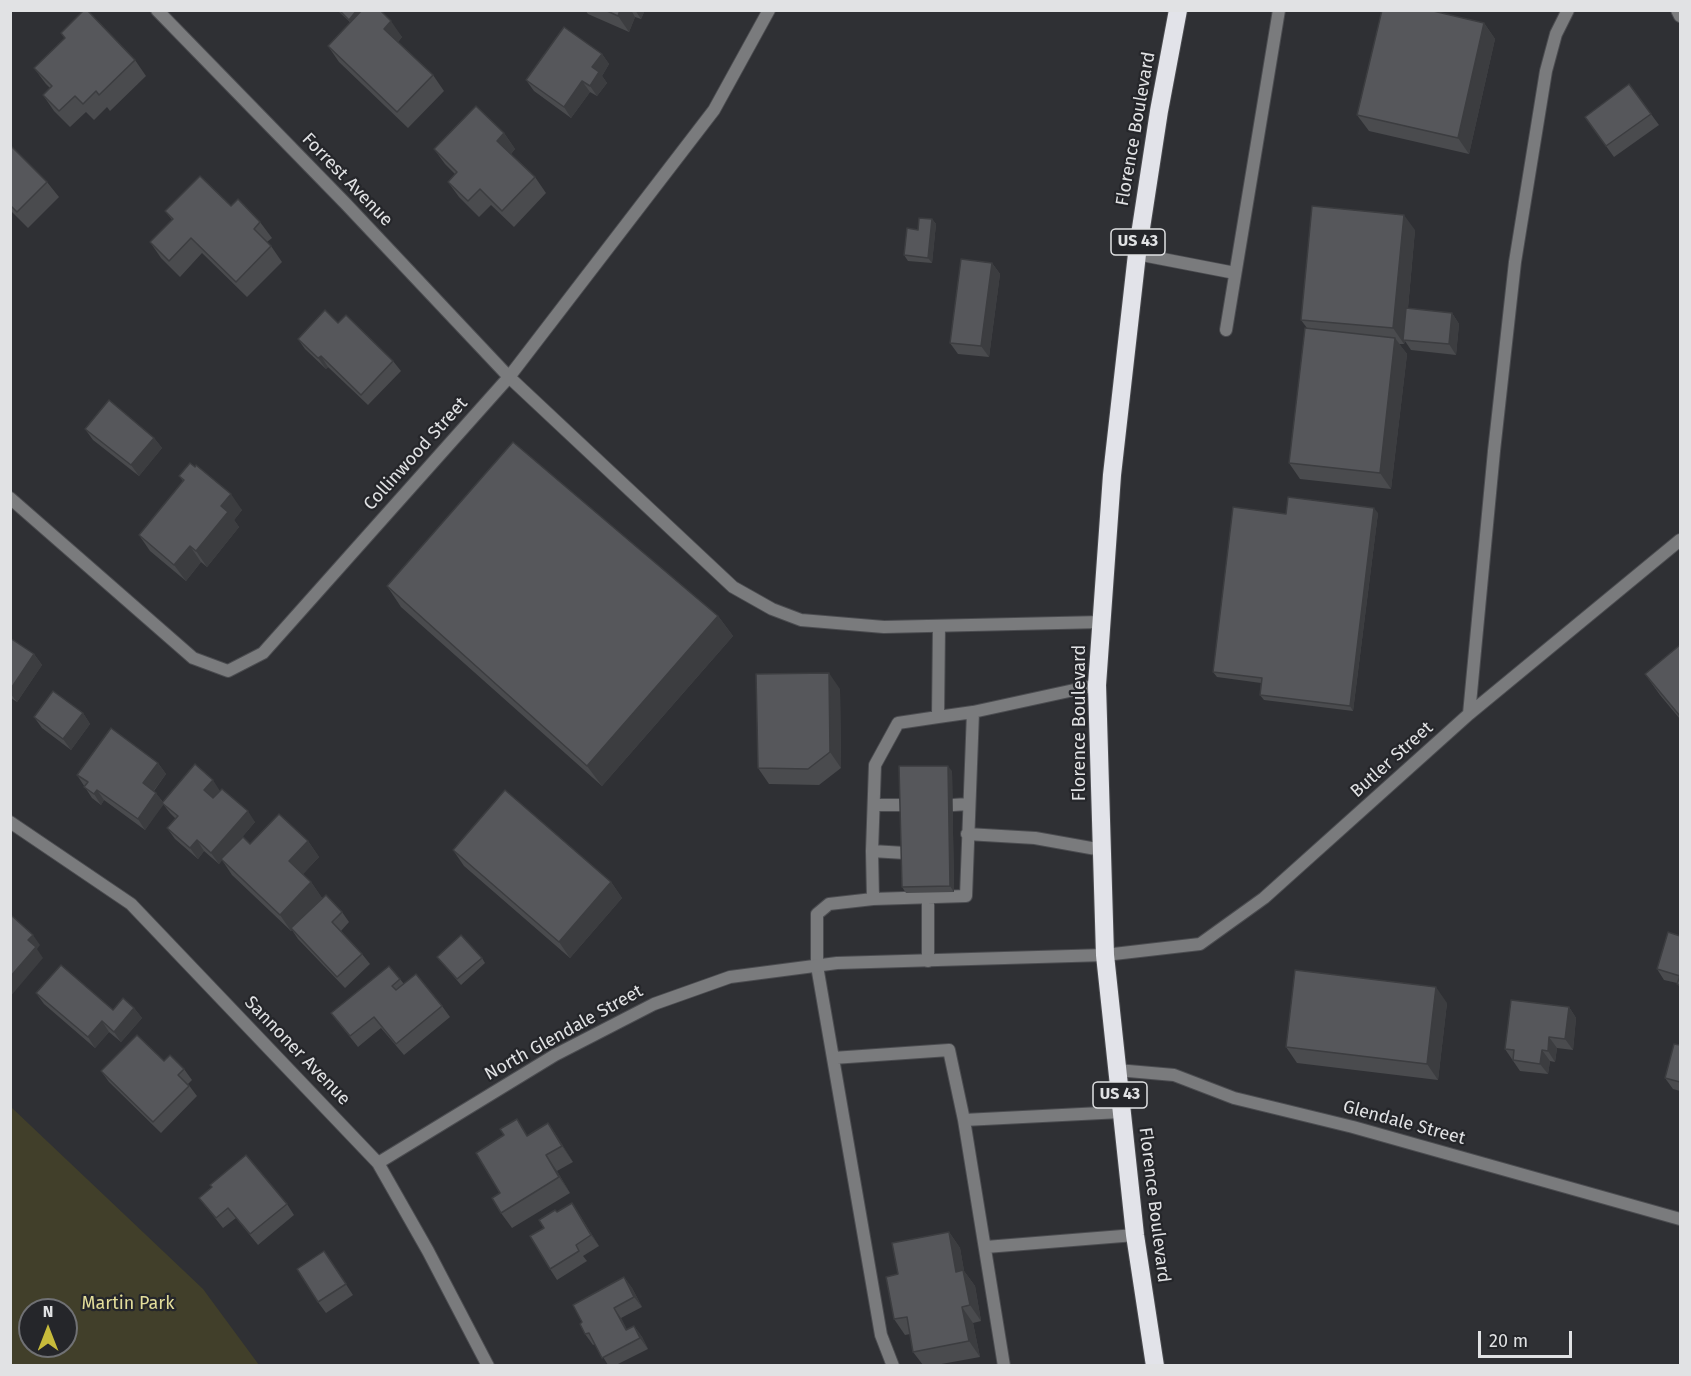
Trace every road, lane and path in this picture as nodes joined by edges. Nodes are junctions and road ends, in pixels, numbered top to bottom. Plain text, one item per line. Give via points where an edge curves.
1 (157, 10) edge
2 (769, 10) edge
3 (1178, 10) edge
4 (1279, 10) edge
5 (1568, 10) edge
6 (1677, 10) edge
7 (1680, 16) edge
8 (1137, 254) junction
9 (1235, 273) junction
10 (1226, 330) dead end
11 (509, 377) junction
12 (10, 498) edge
13 (1680, 540) edge
14 (1102, 622) junction
15 (939, 626) junction
16 (1097, 685) junction
17 (973, 712) junction
18 (1469, 714) junction
19 (938, 717) junction
20 (968, 804) junction
21 (874, 805) junction
22 (904, 805) edge
23 (952, 805) dead end
24 (10, 822) edge
25 (967, 834) junction
26 (1102, 850) junction
27 (872, 851) junction
28 (905, 853) edge
29 (953, 853) dead end
30 (967, 853) junction
31 (928, 897) junction
32 (873, 899) junction
33 (1105, 956) junction
34 (928, 961) junction
35 (817, 966) junction
36 (833, 1058) junction
37 (1117, 1070) junction
38 (1121, 1112) junction
39 (964, 1120) junction
40 (378, 1163) junction
41 (1680, 1220) edge
42 (1135, 1235) junction
43 (986, 1247) junction
44 (488, 1365) edge
45 (893, 1365) edge
46 (1004, 1365) edge
47 (1155, 1365) edge

1 - 11 street, Forrest Avenue
2 - 11 street, Collinwood Street via 714,110
3 - 8 highway, Florence Boulevard / US 43
4 - 9 street
5 - 18 street via 1556,34 1546,71 1515,262
6 - 7 street
8 - 9 street
8 - 14 highway, Florence Boulevard / US 43 via 1112,475
9 - 10 street
11 - 12 street, Collinwood Street via 262,653 228,671 193,658
11 - 15 street, Forrest Avenue via 733,587 801,620 884,627
13 - 18 street, Butler Street
14 - 15 street, Forrest Avenue
14 - 16 highway, Florence Boulevard / US 43
15 - 19 street
16 - 17 street
16 - 26 highway, Florence Boulevard / US 43
17 - 19 street
17 - 20 street
18 - 33 street, Butler Street via 1264,898 1200,944
19 - 21 street via 898,723 875,765
20 - 23 street
20 - 25 street
21 - 22 street
21 - 27 street
24 - 40 street, Sannoner Avenue via 131,904
25 - 26 street via 1035,838
25 - 30 street
26 - 33 highway, Florence Boulevard / US 43
27 - 28 street
27 - 32 street
29 - 30 street
30 - 31 street via 966,896
31 - 32 street
31 - 34 street
32 - 35 street via 829,904 817,914
33 - 34 street, North Glendale Street
33 - 37 highway, Florence Boulevard / US 43
34 - 35 street, North Glendale Street
35 - 36 street
35 - 40 street, North Glendale Street via 730,977 654,1004 555,1055
36 - 39 street via 949,1050
36 - 45 street via 881,1335
37 - 38 highway, Florence Boulevard / US 43
37 - 41 street, Glendale Street via 1174,1075 1234,1098 1353,1127
38 - 39 street
38 - 42 highway, Florence Boulevard / US 43
39 - 43 street
40 - 44 street, Sannoner Avenue
42 - 43 street
42 - 47 highway, Florence Boulevard / US 43
43 - 46 street

